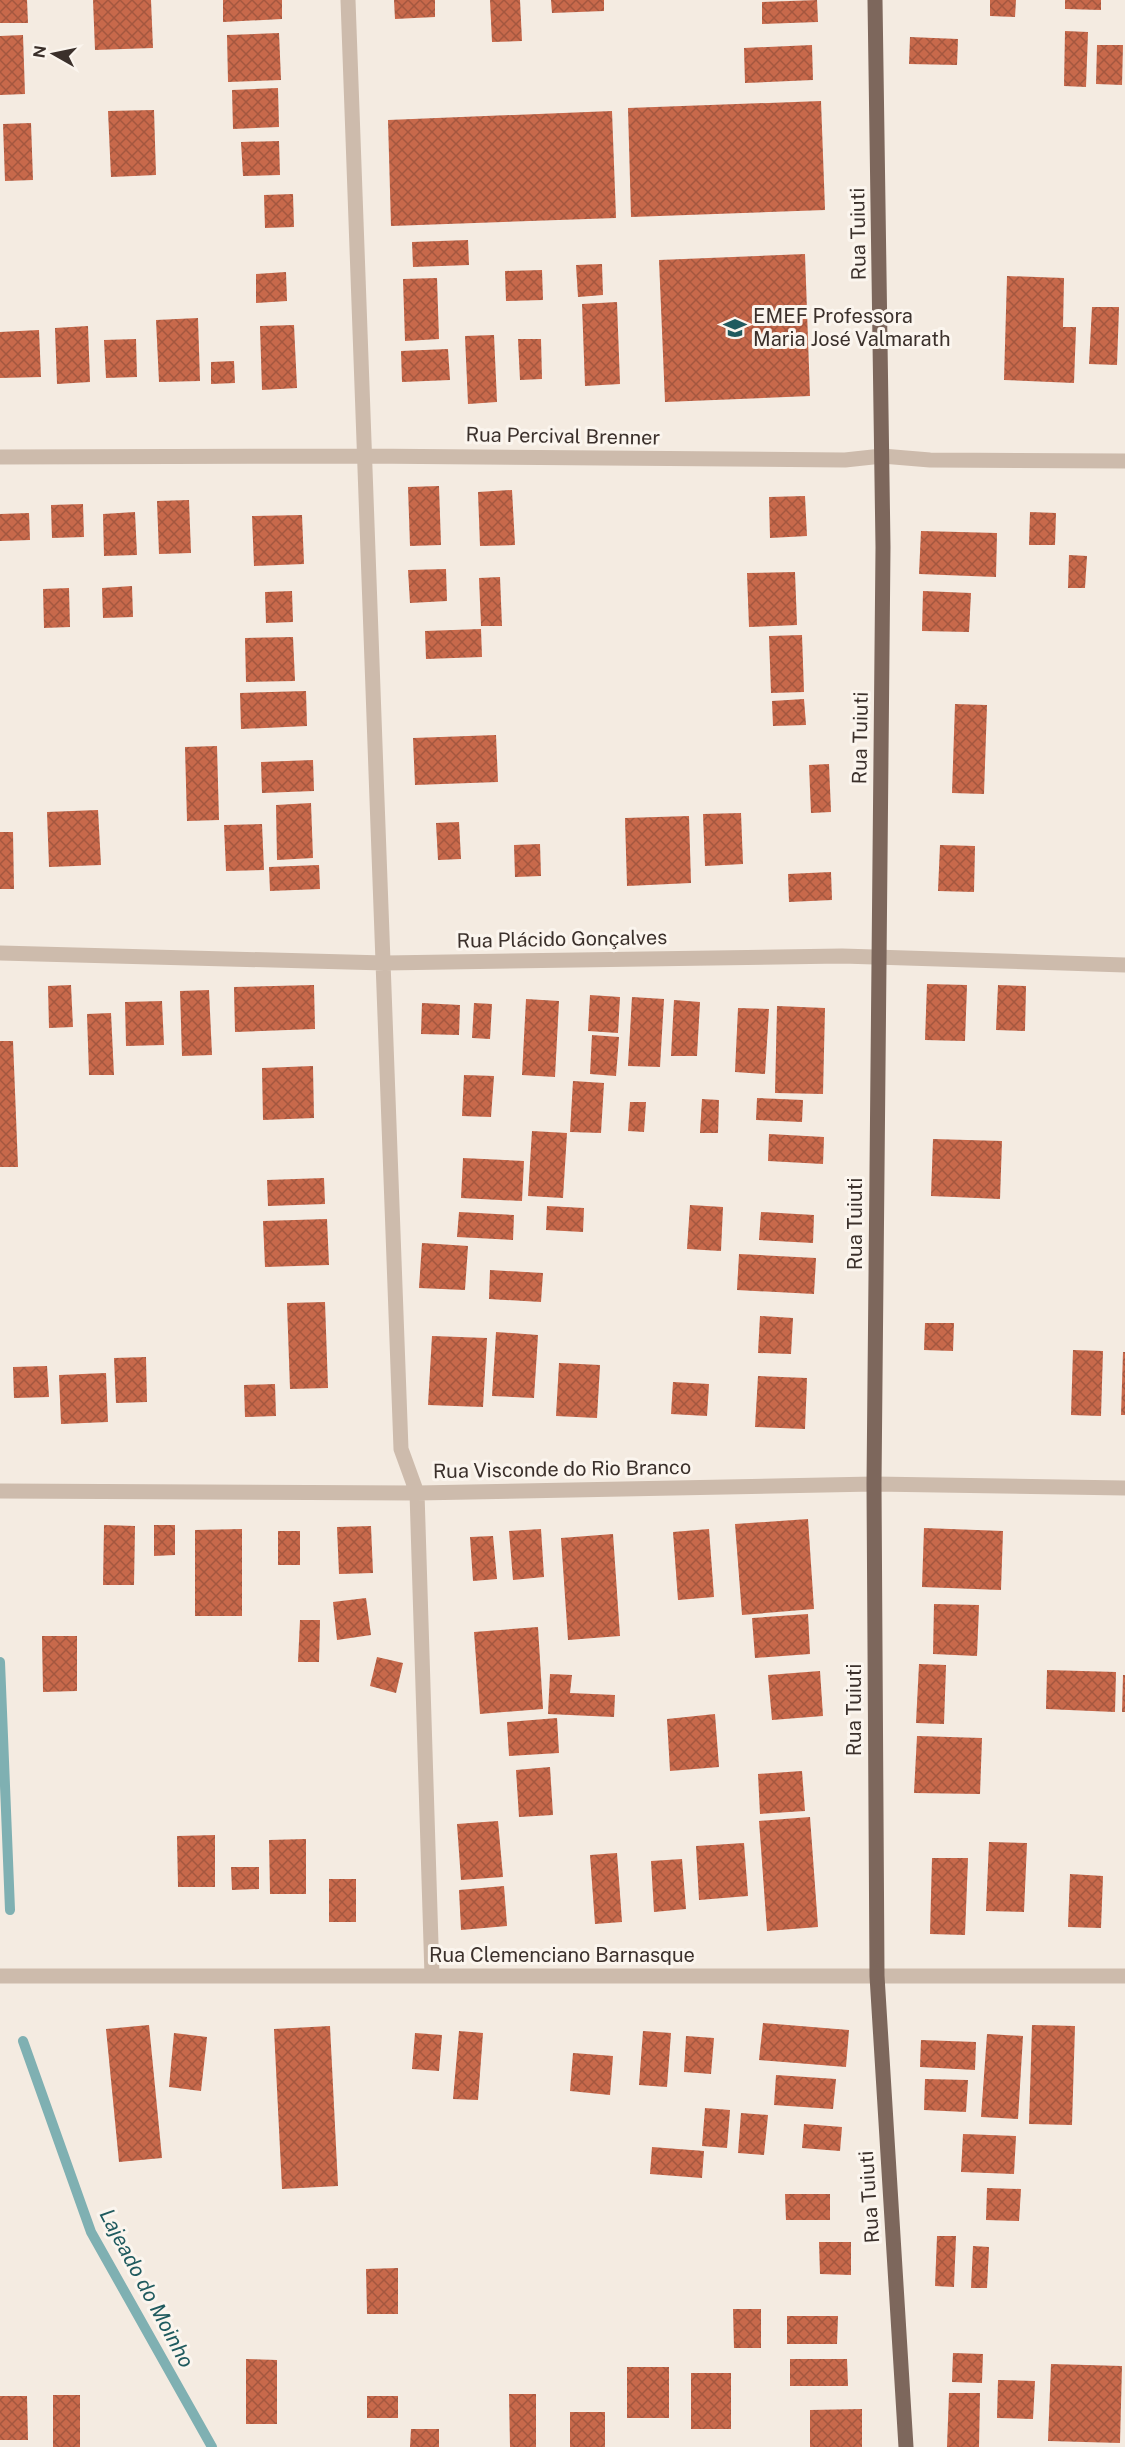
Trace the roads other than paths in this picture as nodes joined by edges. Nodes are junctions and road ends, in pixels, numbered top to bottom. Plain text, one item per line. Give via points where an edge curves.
1 (348, 0) edge
2 (875, 0) edge
3 (362, 456) junction
4 (882, 456) junction
5 (0, 457) edge
6 (1125, 461) edge
7 (0, 953) edge
8 (878, 957) junction
9 (385, 963) junction
10 (1125, 966) edge
11 (874, 1484) junction
12 (1125, 1488) edge
13 (0, 1491) edge
14 (417, 1493) junction
15 (0, 1976) edge
16 (432, 1976) junction
17 (877, 1976) junction
18 (1125, 1976) edge
19 (906, 2447) edge

1 - 3 street
2 - 4 main road, Rua Tuiuti
3 - 4 street, Rua Percival Brenner via 845,460
3 - 5 street, Rua Percival Brenner
3 - 9 street
4 - 6 street, Rua Percival Brenner via 930,460
4 - 8 main road, Rua Tuiuti
7 - 9 street, Rua Plácido Gonçalves
8 - 9 street, Rua Plácido Gonçalves
8 - 10 street, Rua Plácido Gonçalves
8 - 11 main road, Rua Tuiuti
9 - 14 street via 401,1449
11 - 12 street, Rua Visconde do Rio Branco
11 - 14 street, Rua Visconde do Rio Branco
11 - 17 main road, Rua Tuiuti
13 - 14 street, Rua Visconde do Rio Branco
14 - 16 street
15 - 16 street, Rua Clemenciano Barnasque
16 - 17 street, Rua Clemenciano Barnasque
17 - 18 street, Rua Clemenciano Barnasque
17 - 19 main road, Rua Tuiuti

